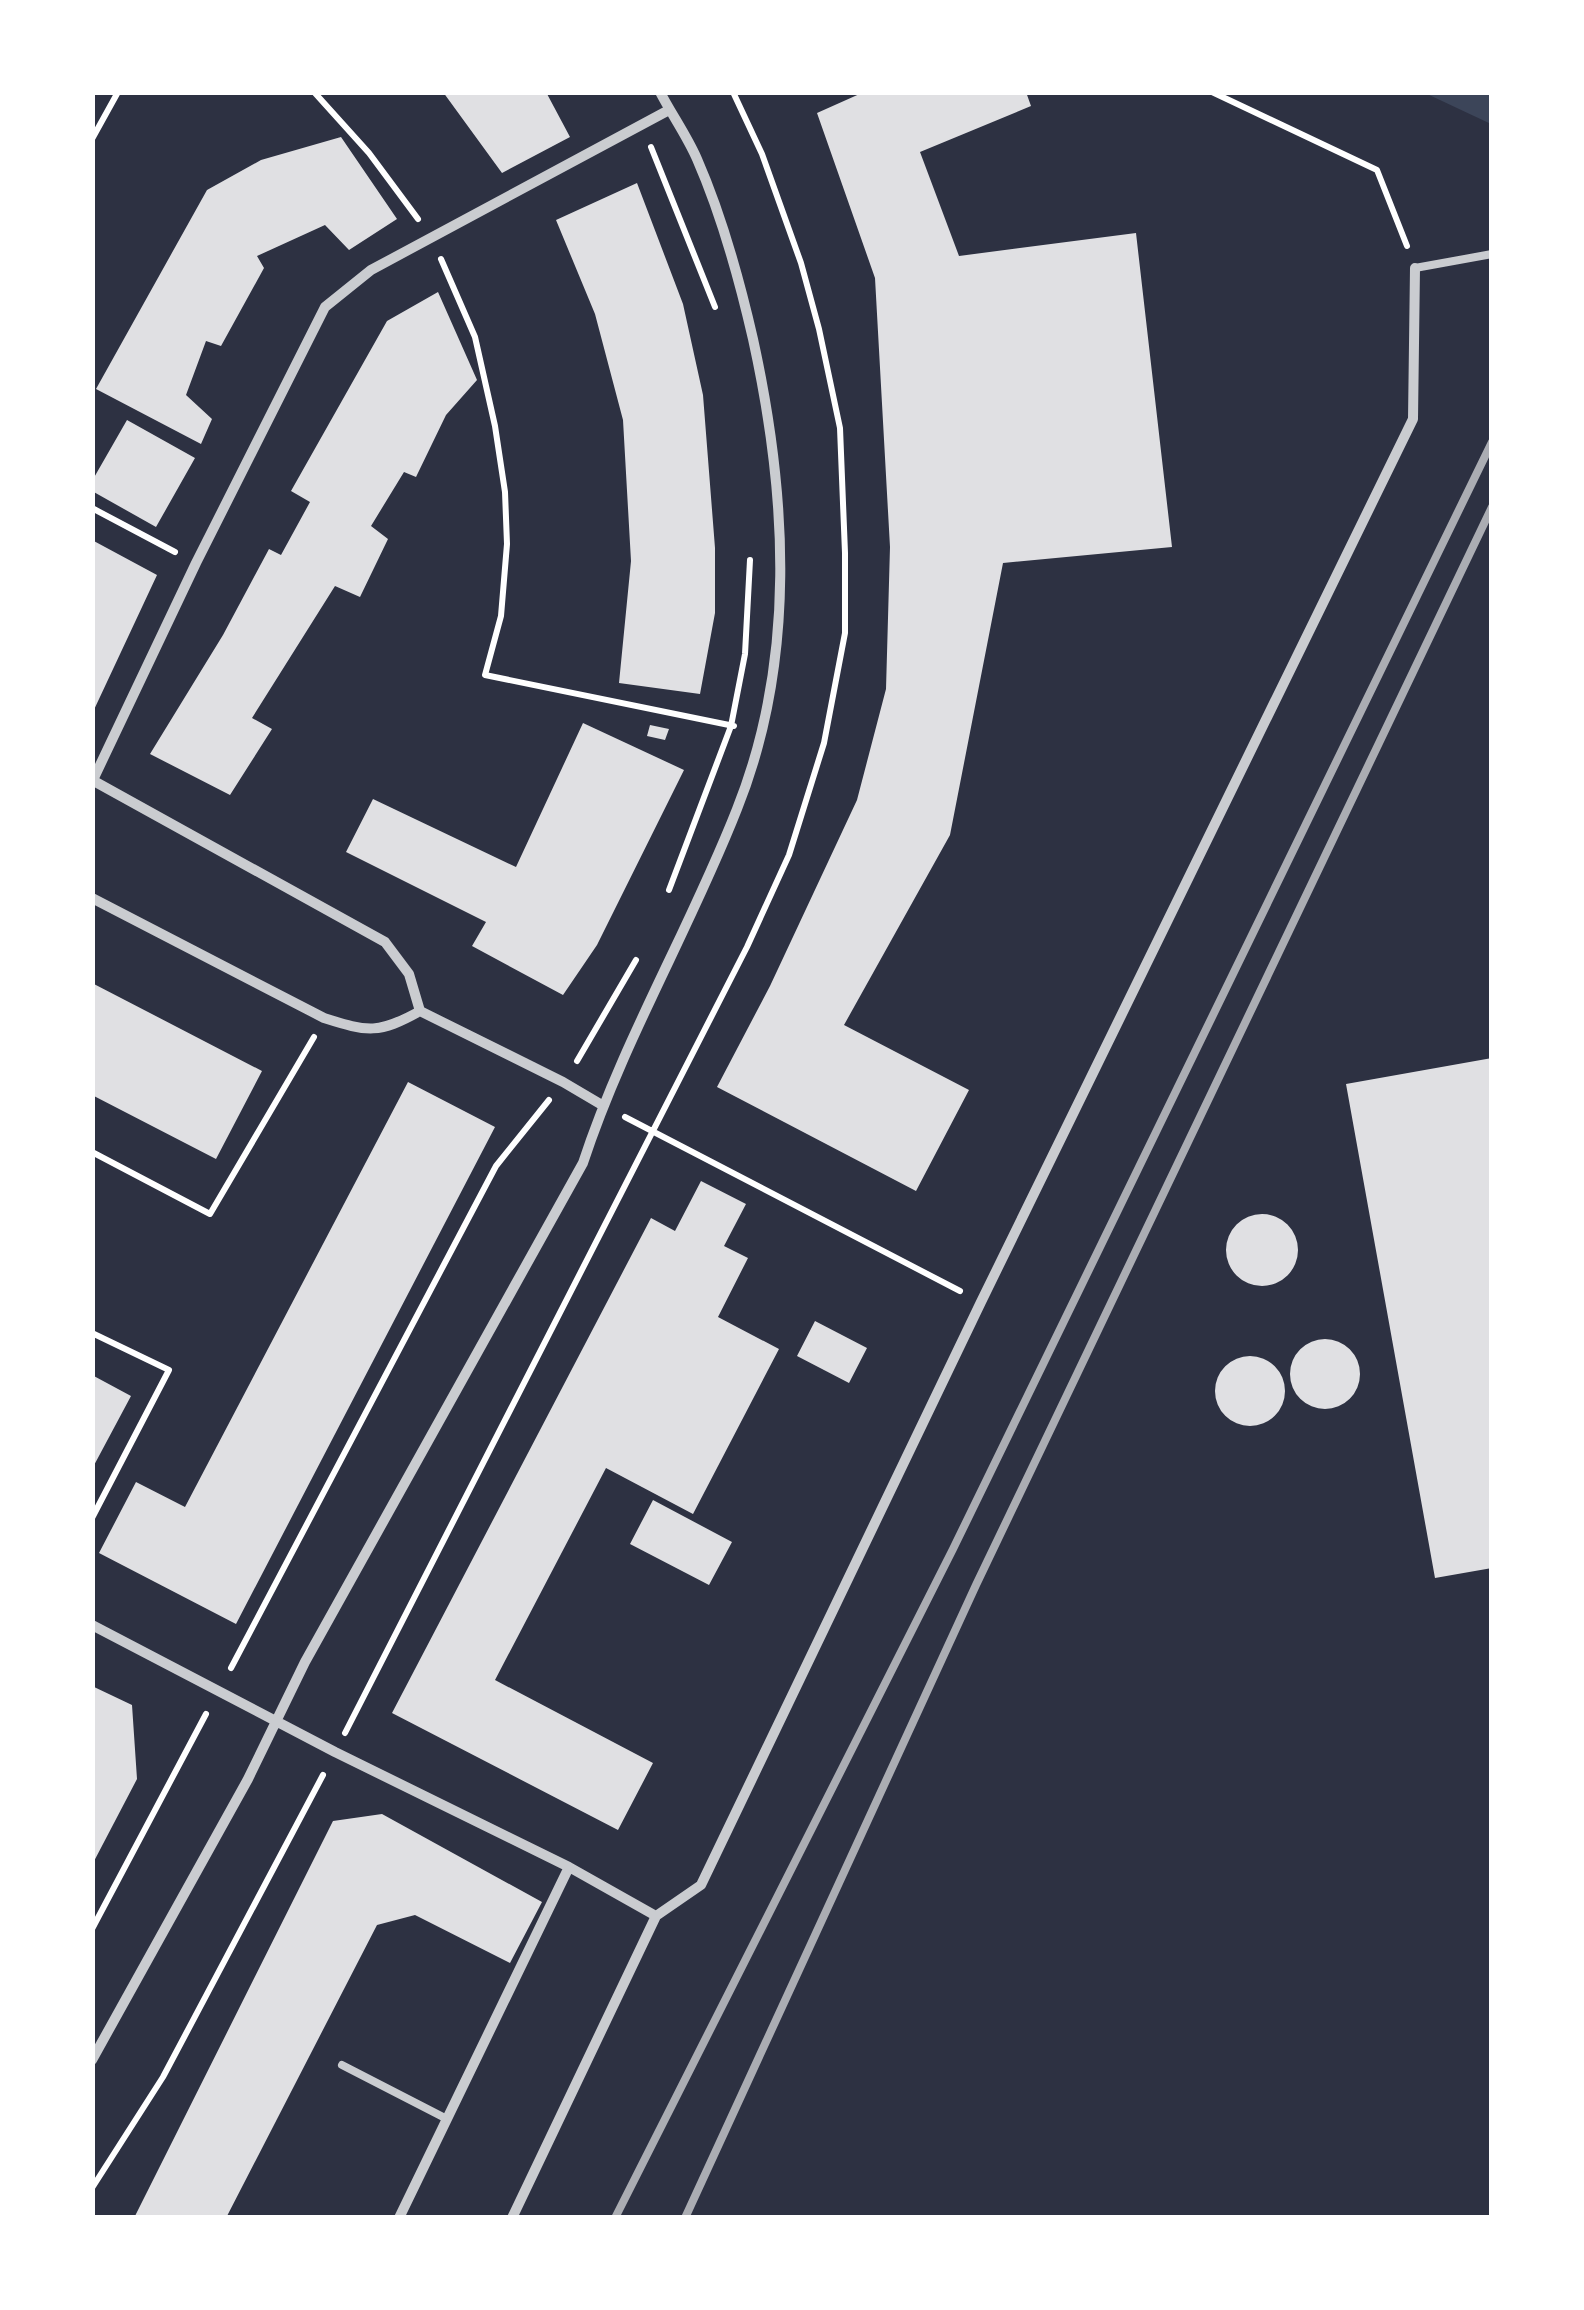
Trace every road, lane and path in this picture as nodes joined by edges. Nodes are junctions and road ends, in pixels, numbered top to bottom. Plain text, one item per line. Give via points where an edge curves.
1 (118, 92) edge
2 (314, 92) edge
3 (660, 92) edge
4 (1212, 92) edge
5 (669, 110) junction
6 (642, 125) junction
7 (92, 139) edge
8 (432, 238) junction
9 (1492, 254) edge
10 (1415, 268) junction
11 (720, 319) dead end
12 (92, 508) edge
13 (750, 550) dead end
14 (196, 563) junction
15 (731, 726) junction
16 (762, 732) junction
17 (93, 780) edge
18 (92, 898) edge
19 (666, 898) dead end
20 (646, 944) dead end
21 (420, 1011) junction
22 (324, 1018) junction
23 (564, 1082) junction
24 (602, 1105) junction
25 (92, 1152) edge
26 (982, 1302) junction
27 (92, 1333) edge
28 (92, 1518) edge
29 (92, 1625) edge
30 (219, 1692) junction
31 (276, 1722) junction
32 (569, 1867) junction
33 (656, 1916) junction
34 (92, 1929) edge
35 (92, 2060) edge
36 (342, 2065) dead end
37 (447, 2119) junction
38 (399, 2218) edge
39 (512, 2218) edge

1 - 7 path
2 - 8 path via 370,153
3 - 5 street
4 - 10 path via 1376,170
5 - 6 street
5 - 16 street via 696,157 736,267 767,402 778,478 781,605
6 - 8 street
6 - 11 path
8 - 14 street via 370,270 326,307
8 - 15 path via 475,337 505,492 501,616 485,675
9 - 10 lane
10 - 26 street via 1413,419
12 - 14 path
13 - 15 path via 745,654
14 - 17 street
15 - 16 path
15 - 19 path
16 - 24 street via 738,806
17 - 21 street via 385,942 409,974
18 - 22 street
20 - 23 path
21 - 22 street via 364,1031
21 - 23 street
22 - 25 path via 210,1214
23 - 24 street
23 - 30 path via 496,1166
24 - 26 path
24 - 31 street via 583,1163
26 - 33 street via 702,1885
27 - 28 path via 169,1370
29 - 30 street
30 - 31 street
30 - 34 path
31 - 32 street
31 - 35 street
32 - 33 street
32 - 37 street
33 - 39 street
36 - 37 lane
37 - 38 street

